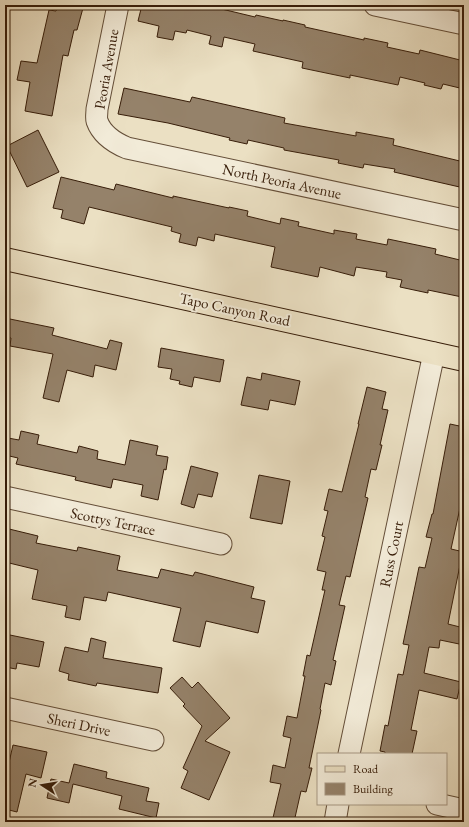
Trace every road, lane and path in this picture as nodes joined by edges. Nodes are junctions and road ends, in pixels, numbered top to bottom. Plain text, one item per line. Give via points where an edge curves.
1 (118, 5) edge
2 (375, 5) edge
3 (464, 24) edge
4 (104, 132) joint
5 (464, 220) edge
6 (5, 259) edge
7 (434, 354) junction
8 (464, 360) edge
9 (5, 498) edge
10 (221, 544) dead end
11 (5, 708) edge
12 (153, 740) dead end
13 (349, 753) edge
14 (338, 805) edge
15 (442, 805) edge
16 (464, 810) edge
17 (334, 822) edge

1 - 4 street, Peoria Avenue via 97,109 97,121
2 - 3 street
4 - 5 street, North Peoria Avenue via 114,143 127,148
6 - 7 main road, Tapo Canyon Road
7 - 8 main road, Tapo Canyon Road
7 - 13 street, Russ Court
9 - 10 street, Scottys Terrace
11 - 12 street, Sheri Drive
14 - 17 street
15 - 16 street

